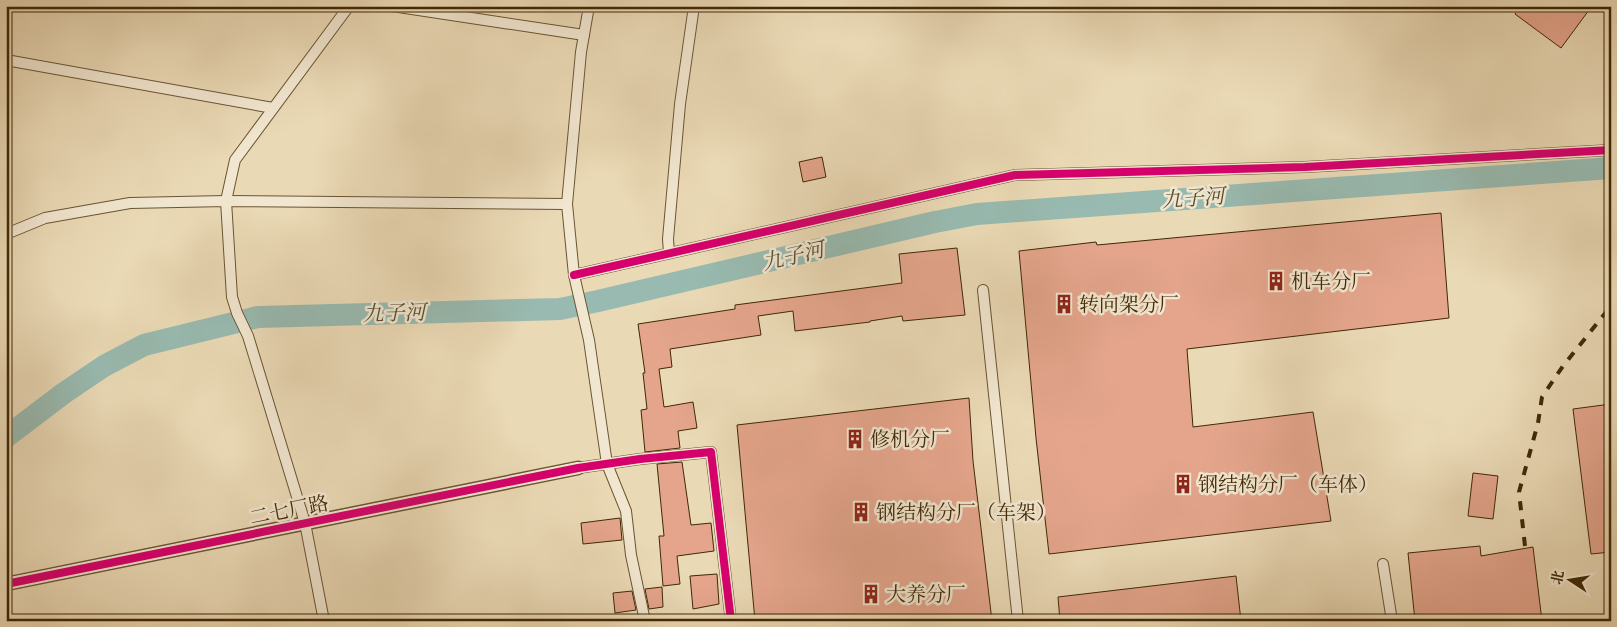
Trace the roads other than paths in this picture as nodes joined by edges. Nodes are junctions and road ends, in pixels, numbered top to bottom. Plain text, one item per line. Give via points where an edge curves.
1 (349, 6) edge
2 (392, 6) edge
3 (589, 6) edge
4 (694, 6) edge
5 (584, 35) junction
6 (6, 60) edge
7 (273, 108) junction
8 (1611, 150) edge
9 (226, 201) junction
10 (567, 204) junction
11 (6, 234) edge
12 (669, 254) junction
13 (574, 275) junction
14 (983, 290) dead end
15 (607, 464) junction
16 (578, 468) joint
17 (305, 523) junction
18 (1383, 564) dead end
19 (6, 584) edge
20 (324, 621) edge
21 (645, 621) edge
22 (731, 621) edge
23 (1018, 621) edge
24 (1392, 621) edge

1 - 7 street
2 - 5 street
3 - 5 street
4 - 12 street via 680,104
5 - 10 street
6 - 7 street
7 - 9 street via 235,160
8 - 12 street via 1305,167 1015,175
9 - 10 street
9 - 11 street via 130,203 45,218
9 - 17 street via 232,297 248,336
10 - 13 street
12 - 13 street
13 - 15 street via 584,317
14 - 23 street
15 - 16 street
15 - 21 street via 626,511 631,555
15 - 22 street via 711,452
16 - 17 street, 二七厂路
17 - 19 street, 二七厂路
17 - 20 street
18 - 24 street

